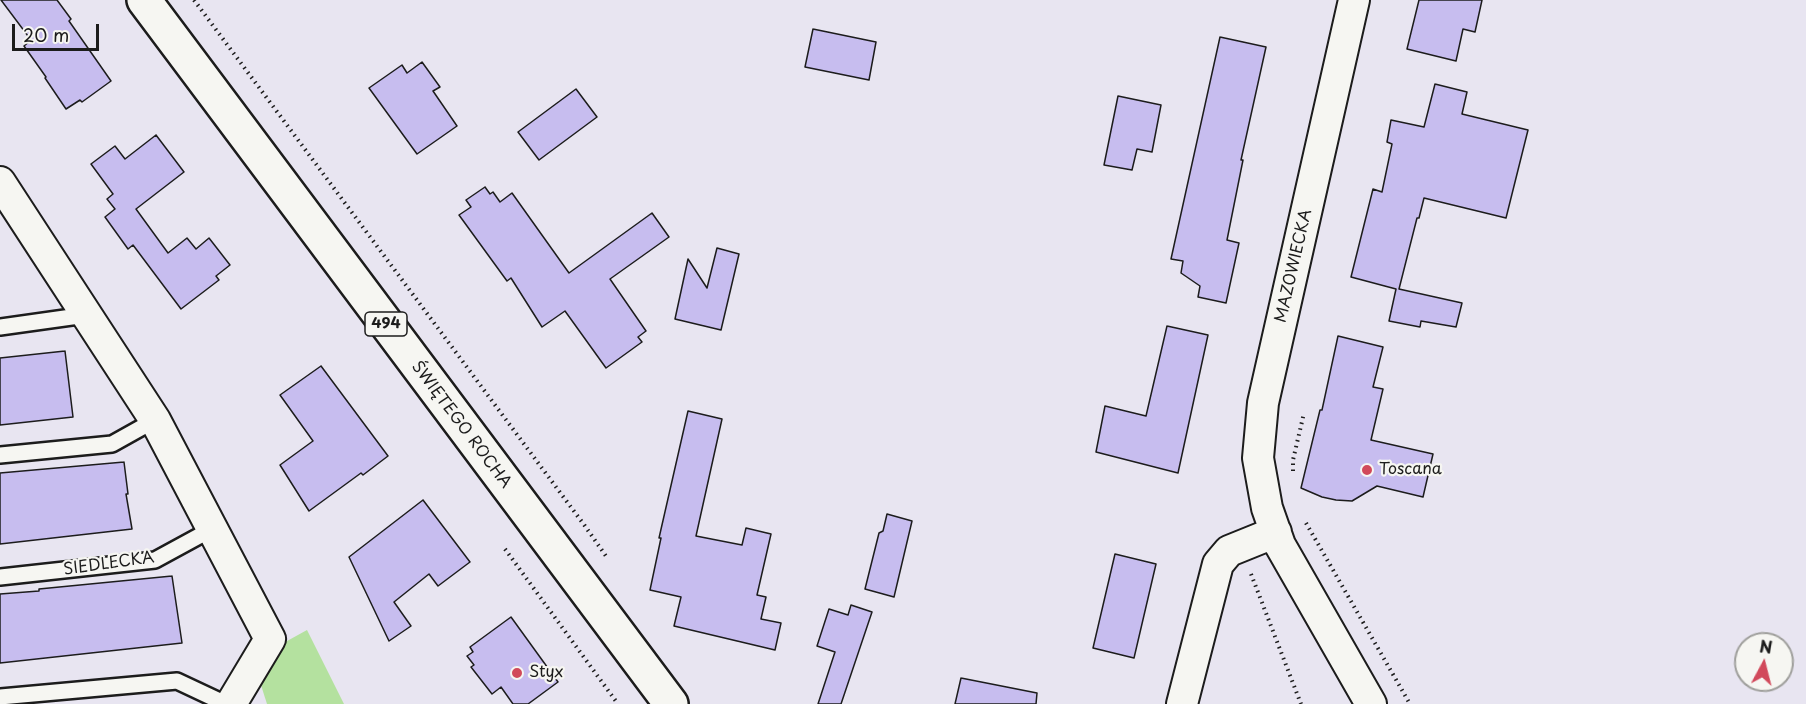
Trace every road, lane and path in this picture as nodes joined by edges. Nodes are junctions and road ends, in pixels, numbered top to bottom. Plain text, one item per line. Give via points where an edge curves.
1 (144, 0) edge
2 (194, 0) edge
3 (1354, 0) edge
4 (2, 189) edge
5 (86, 315) junction
6 (0, 327) edge
7 (1304, 413) dead end
8 (155, 420) junction
9 (0, 455) edge
10 (1292, 472) dead end
11 (1302, 516) dead end
12 (212, 529) junction
13 (1276, 532) junction
14 (1242, 545) junction
15 (505, 549) dead end
16 (608, 560) dead end
17 (0, 577) edge
18 (0, 697) edge
19 (226, 704) edge
20 (231, 704) edge
21 (618, 704) edge
22 (671, 704) edge
23 (1182, 704) edge
24 (1302, 704) edge
25 (1371, 704) edge
26 (1410, 704) edge

1 - 22 main road, ŚWIĘTEGO ROCHA / 494
2 - 16 path
3 - 13 street, MAZOWIECKA via 1263,404 1258,458 1267,508
4 - 5 street
5 - 6 lane
5 - 8 street
7 - 10 path
8 - 9 lane via 112,444
8 - 12 street
11 - 26 path
12 - 17 lane, SIEDLECKA via 155,560
12 - 20 street via 270,639
13 - 14 street
13 - 25 street, MAZOWIECKA
14 - 23 street via 1229,551 1218,564
14 - 24 path
15 - 21 path
18 - 19 lane via 177,681

